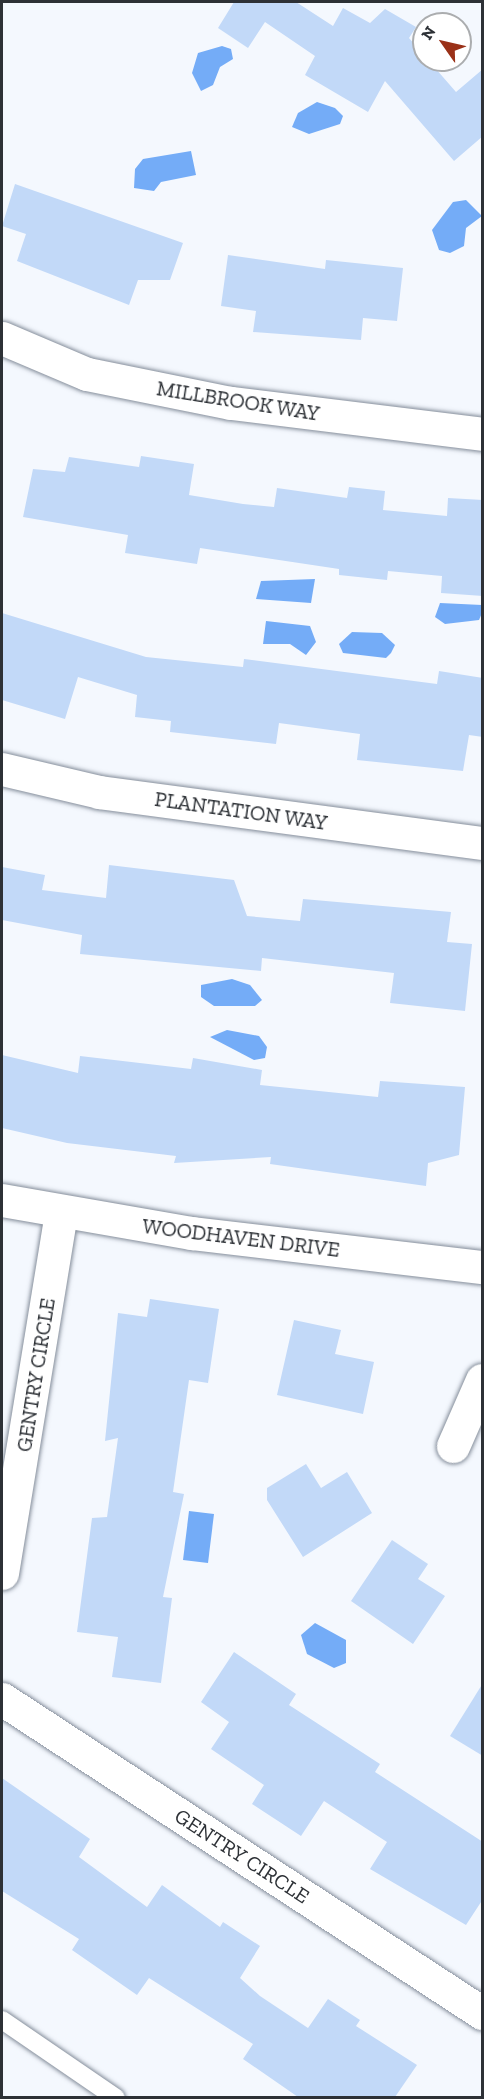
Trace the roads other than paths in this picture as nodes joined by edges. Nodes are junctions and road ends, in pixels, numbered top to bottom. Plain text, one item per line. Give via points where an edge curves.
1 (2, 338) edge
2 (483, 434) edge
3 (2, 770) edge
4 (483, 843) edge
5 (2, 1200) edge
6 (61, 1212) junction
7 (483, 1267) edge
8 (483, 1380) edge
9 (453, 1446) dead end
10 (2, 1573) edge
11 (2, 1699) edge
12 (483, 2013) edge
13 (2, 2020) edge
14 (116, 2097) edge

1 - 2 street, MILLBROOK WAY via 87,374 231,403
3 - 4 street, PLANTATION WAY via 99,792
5 - 6 street, WOODHAVEN DRIVE
6 - 7 street, WOODHAVEN DRIVE
6 - 10 street, GENTRY CIRCLE
8 - 9 street
11 - 12 street, GENTRY CIRCLE
13 - 14 lane

